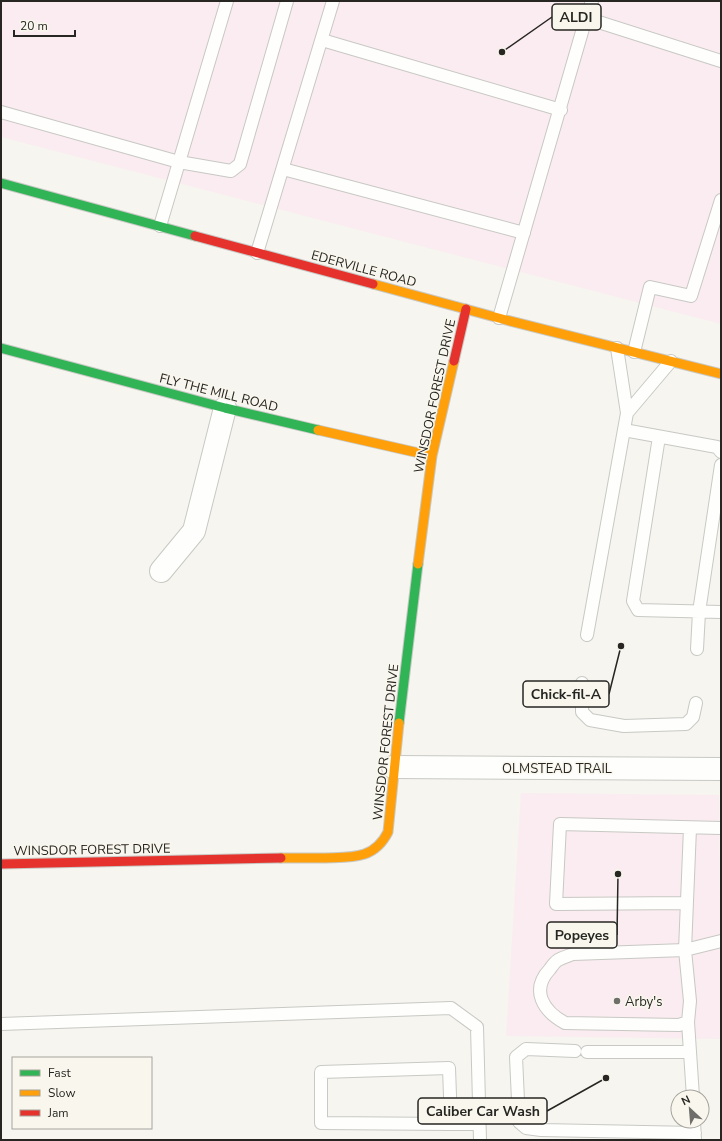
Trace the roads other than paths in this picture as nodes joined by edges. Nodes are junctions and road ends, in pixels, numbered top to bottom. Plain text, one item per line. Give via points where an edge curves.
1 (227, 1) edge
2 (287, 1) edge
3 (333, 1) edge
4 (592, 1) edge
5 (586, 18) junction
6 (322, 40) junction
7 (721, 61) edge
8 (561, 110) junction
9 (1, 112) edge
10 (179, 162) junction
11 (282, 169) junction
12 (1, 183) edge
13 (721, 200) edge
14 (160, 226) junction
15 (524, 233) junction
16 (257, 253) junction
17 (466, 309) junction
18 (499, 318) junction
19 (1, 348) edge
20 (617, 348) junction
21 (634, 352) junction
22 (670, 361) junction
23 (721, 374) edge
24 (225, 408) junction
25 (628, 413) junction
26 (624, 430) junction
27 (659, 437) junction
28 (721, 452) edge
29 (432, 456) junction
30 (721, 465) edge
31 (161, 572) dead end
32 (699, 612) junction
33 (721, 612) edge
34 (587, 634) dead end
35 (698, 648) dead end
36 (582, 683) dead end
37 (696, 703) dead end
38 (393, 767) junction
39 (721, 769) edge
40 (690, 828) junction
41 (721, 828) edge
42 (1, 864) edge
43 (686, 904) junction
44 (721, 941) edge
45 (685, 950) junction
46 (688, 1022) junction
47 (1, 1024) edge
48 (690, 1052) junction
49 (692, 1089) edge
50 (451, 1124) junction
51 (479, 1124) junction
52 (695, 1131) edge
53 (480, 1140) edge

1 - 10 lane
2 - 10 lane via 240,164 231,171
3 - 6 lane
4 - 5 lane
5 - 7 lane
5 - 8 lane
6 - 8 lane
6 - 11 lane
8 - 15 lane
9 - 10 lane
10 - 14 lane
11 - 15 lane
11 - 16 lane
12 - 14 street, EDERVILLE ROAD
13 - 21 lane via 691,296 650,287
14 - 16 street, EDERVILLE ROAD
15 - 18 lane
16 - 17 street, EDERVILLE ROAD
17 - 18 street, EDERVILLE ROAD
17 - 29 street, WINSDOR FOREST DRIVE
18 - 20 street, EDERVILLE ROAD
19 - 24 street, FLY THE MILL ROAD
20 - 21 street, EDERVILLE ROAD
20 - 25 lane
21 - 22 street, EDERVILLE ROAD
22 - 23 street, EDERVILLE ROAD
22 - 25 lane
24 - 29 street, FLY THE MILL ROAD
24 - 31 street via 194,531
25 - 26 lane
26 - 27 lane
26 - 34 lane
27 - 28 lane via 717,447
27 - 32 lane via 633,601 638,610
29 - 38 street, WINSDOR FOREST DRIVE
30 - 32 lane
32 - 33 lane
32 - 35 lane
36 - 37 lane via 582,712 590,720 624,726 686,724 693,717
38 - 39 street, OLMSTEAD TRAIL
38 - 42 street, WINSDOR FOREST DRIVE via 388,832 383,842 372,851 357,857
40 - 41 lane
40 - 43 lane
40 - 43 lane via 560,824 556,904
43 - 45 lane
44 - 45 lane
45 - 46 lane via 690,1001
45 - 46 lane via 573,954 557,960 543,976 540,985 541,998 552,1016 565,1023
46 - 48 lane
47 - 51 lane via 451,1008 477,1027
48 - 49 lane
48 - 52 lane via 526,1049 516,1057 519,1122 526,1128 541,1130
50 - 50 lane via 449,1068 321,1072 321,1123
50 - 51 lane
51 - 53 lane

